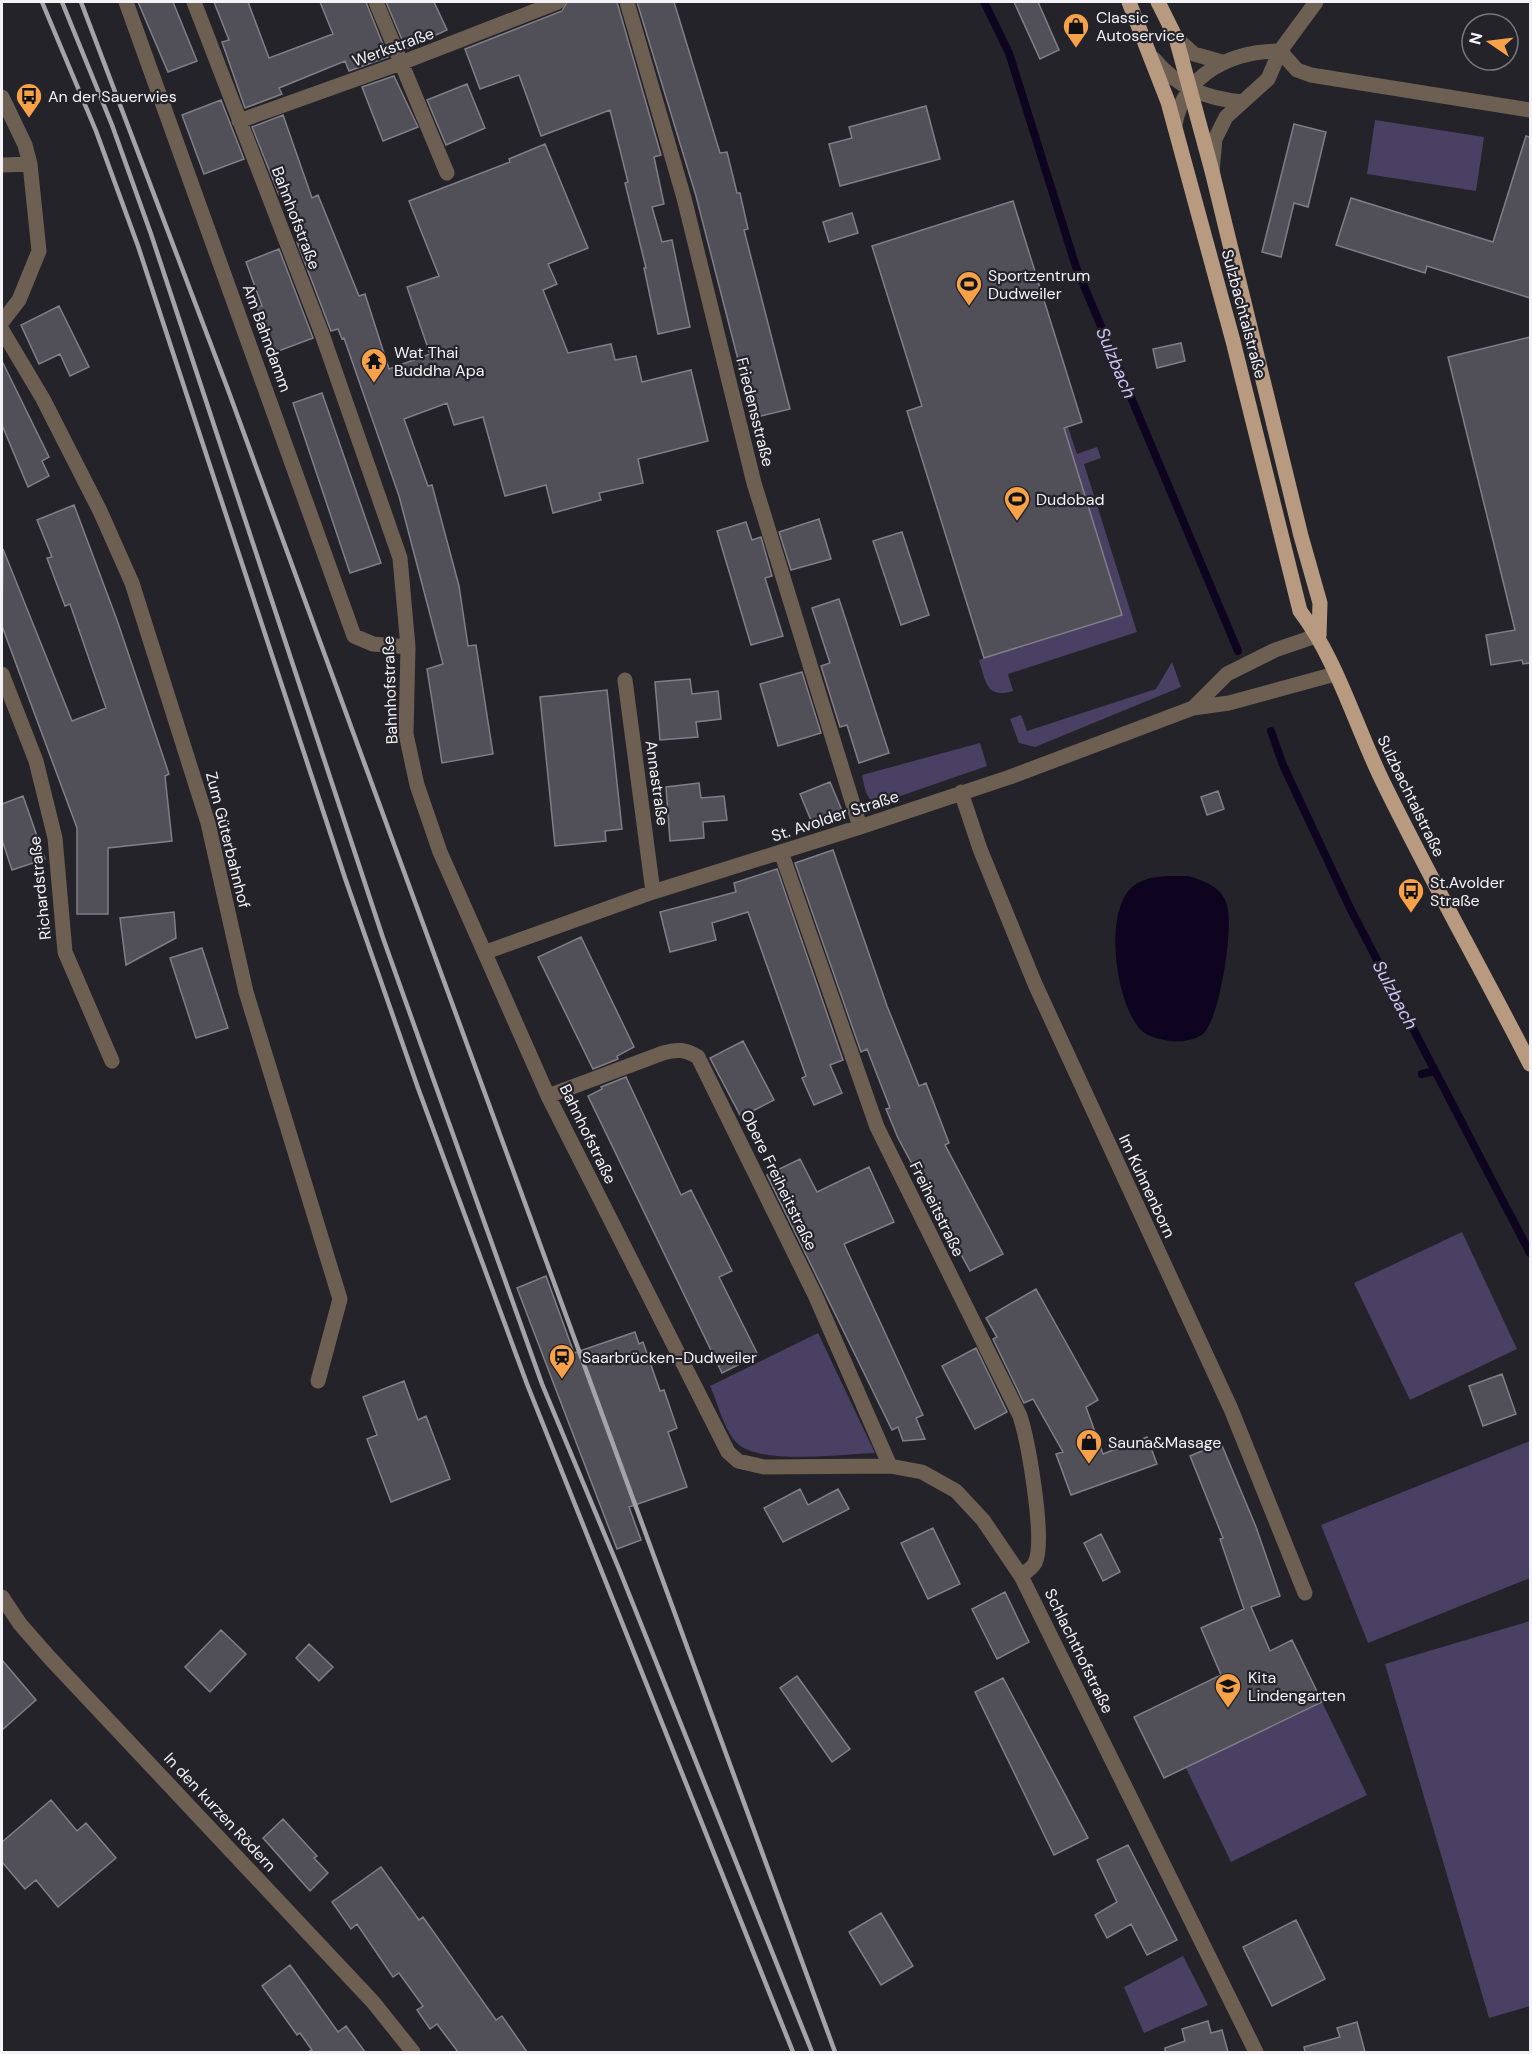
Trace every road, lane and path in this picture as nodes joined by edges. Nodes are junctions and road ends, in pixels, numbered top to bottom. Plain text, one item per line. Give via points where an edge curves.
1 (126, 2) edge
2 (194, 2) edge
3 (376, 2) edge
4 (558, 2) edge
5 (627, 2) edge
6 (1129, 2) edge
7 (1158, 2) edge
8 (1316, 2) edge
9 (1176, 39) junction
10 (1280, 51) junction
11 (1151, 54) junction
12 (1222, 62) junction
13 (402, 63) junction
14 (1189, 90) junction
15 (2, 97) edge
16 (1242, 102) junction
17 (1530, 110) edge
18 (239, 122) junction
19 (1175, 125) junction
20 (30, 164) junction
21 (2, 165) edge
22 (1212, 171) junction
23 (447, 172) dead end
24 (2, 322) edge
25 (2, 330) edge
26 (1319, 635) junction
27 (408, 647) junction
28 (2, 674) edge
29 (1335, 674) junction
30 (625, 680) dead end
31 (1193, 708) junction
32 (962, 792) junction
33 (860, 827) junction
34 (782, 852) junction
35 (653, 892) junction
36 (486, 952) junction
37 (112, 1061) dead end
38 (1530, 1064) edge
39 (548, 1096) junction
40 (318, 1381) dead end
41 (728, 1452) joint
42 (890, 1466) junction
43 (1021, 1576) junction
44 (1305, 1593) dead end
45 (2, 1597) edge
46 (413, 2052) edge
47 (1256, 2052) edge

1 - 27 street, Am Bahndamm via 354,636 373,644
2 - 18 street, Bahnhofstraße
3 - 13 street
4 - 13 street, Werkstraße
5 - 33 street, Friedensstraße via 684,198 754,483
6 - 11 main road, Sulzbachtalstraße
7 - 9 main road, Sulzbachtalstraße
8 - 10 street
9 - 12 street via 1194,54
9 - 14 main road, Sulzbachtalstraße
10 - 12 street via 1256,51
10 - 16 street via 1268,79
10 - 17 street via 1297,70 1311,75
11 - 14 street via 1164,71
11 - 19 main road, Sulzbachtalstraße
12 - 14 street via 1206,71
13 - 18 street, Werkstraße
13 - 23 street
14 - 16 street via 1211,99
14 - 19 street
14 - 22 main road, Sulzbachtalstraße
15 - 20 street
16 - 22 street via 1226,117 1215,139
18 - 27 street, Bahnhofstraße via 322,334 400,558
19 - 26 main road, Sulzbachtalstraße via 1300,611
20 - 21 street
20 - 24 street via 39,251 20,300
22 - 26 main road, Sulzbachtalstraße via 1320,603
25 - 40 street, Zum Güterbahnhof via 43,399 132,583 208,823 246,992 340,1299
26 - 29 main road, Sulzbachtalstraße
26 - 31 street, St. Avolder Straße via 1275,650 1227,674
27 - 36 street, Bahnhofstraße via 406,734 417,785 440,852
28 - 37 street, Richardstraße via 36,760 55,838 65,952
29 - 31 street, St. Avolder Straße via 1229,703
29 - 38 main road, Sulzbachtalstraße via 1412,841
30 - 35 street, Annastraße
31 - 32 street, St. Avolder Straße via 1070,756
32 - 33 street, St. Avolder Straße
32 - 44 street, Im Kuhnenborn via 980,849 1035,984 1231,1409
33 - 34 street, St. Avolder Straße
34 - 35 street, St. Avolder Straße
34 - 43 street, Freiheitstraße via 877,1127 1020,1416 1028,1443 1039,1544 1035,1564
35 - 36 street, St. Avolder Straße
36 - 39 street, Bahnhofstraße
39 - 41 street, Bahnhofstraße
39 - 42 street, Obere Freiheitstraße via 676,1049 698,1057 815,1295
41 - 42 street, Schlachthofstraße via 738,1461 764,1467
42 - 43 street, Schlachthofstraße via 922,1472 956,1491 983,1520
43 - 47 street, Schlachthofstraße
45 - 46 street, In den kurzen Rödern via 48,1656 373,2002

